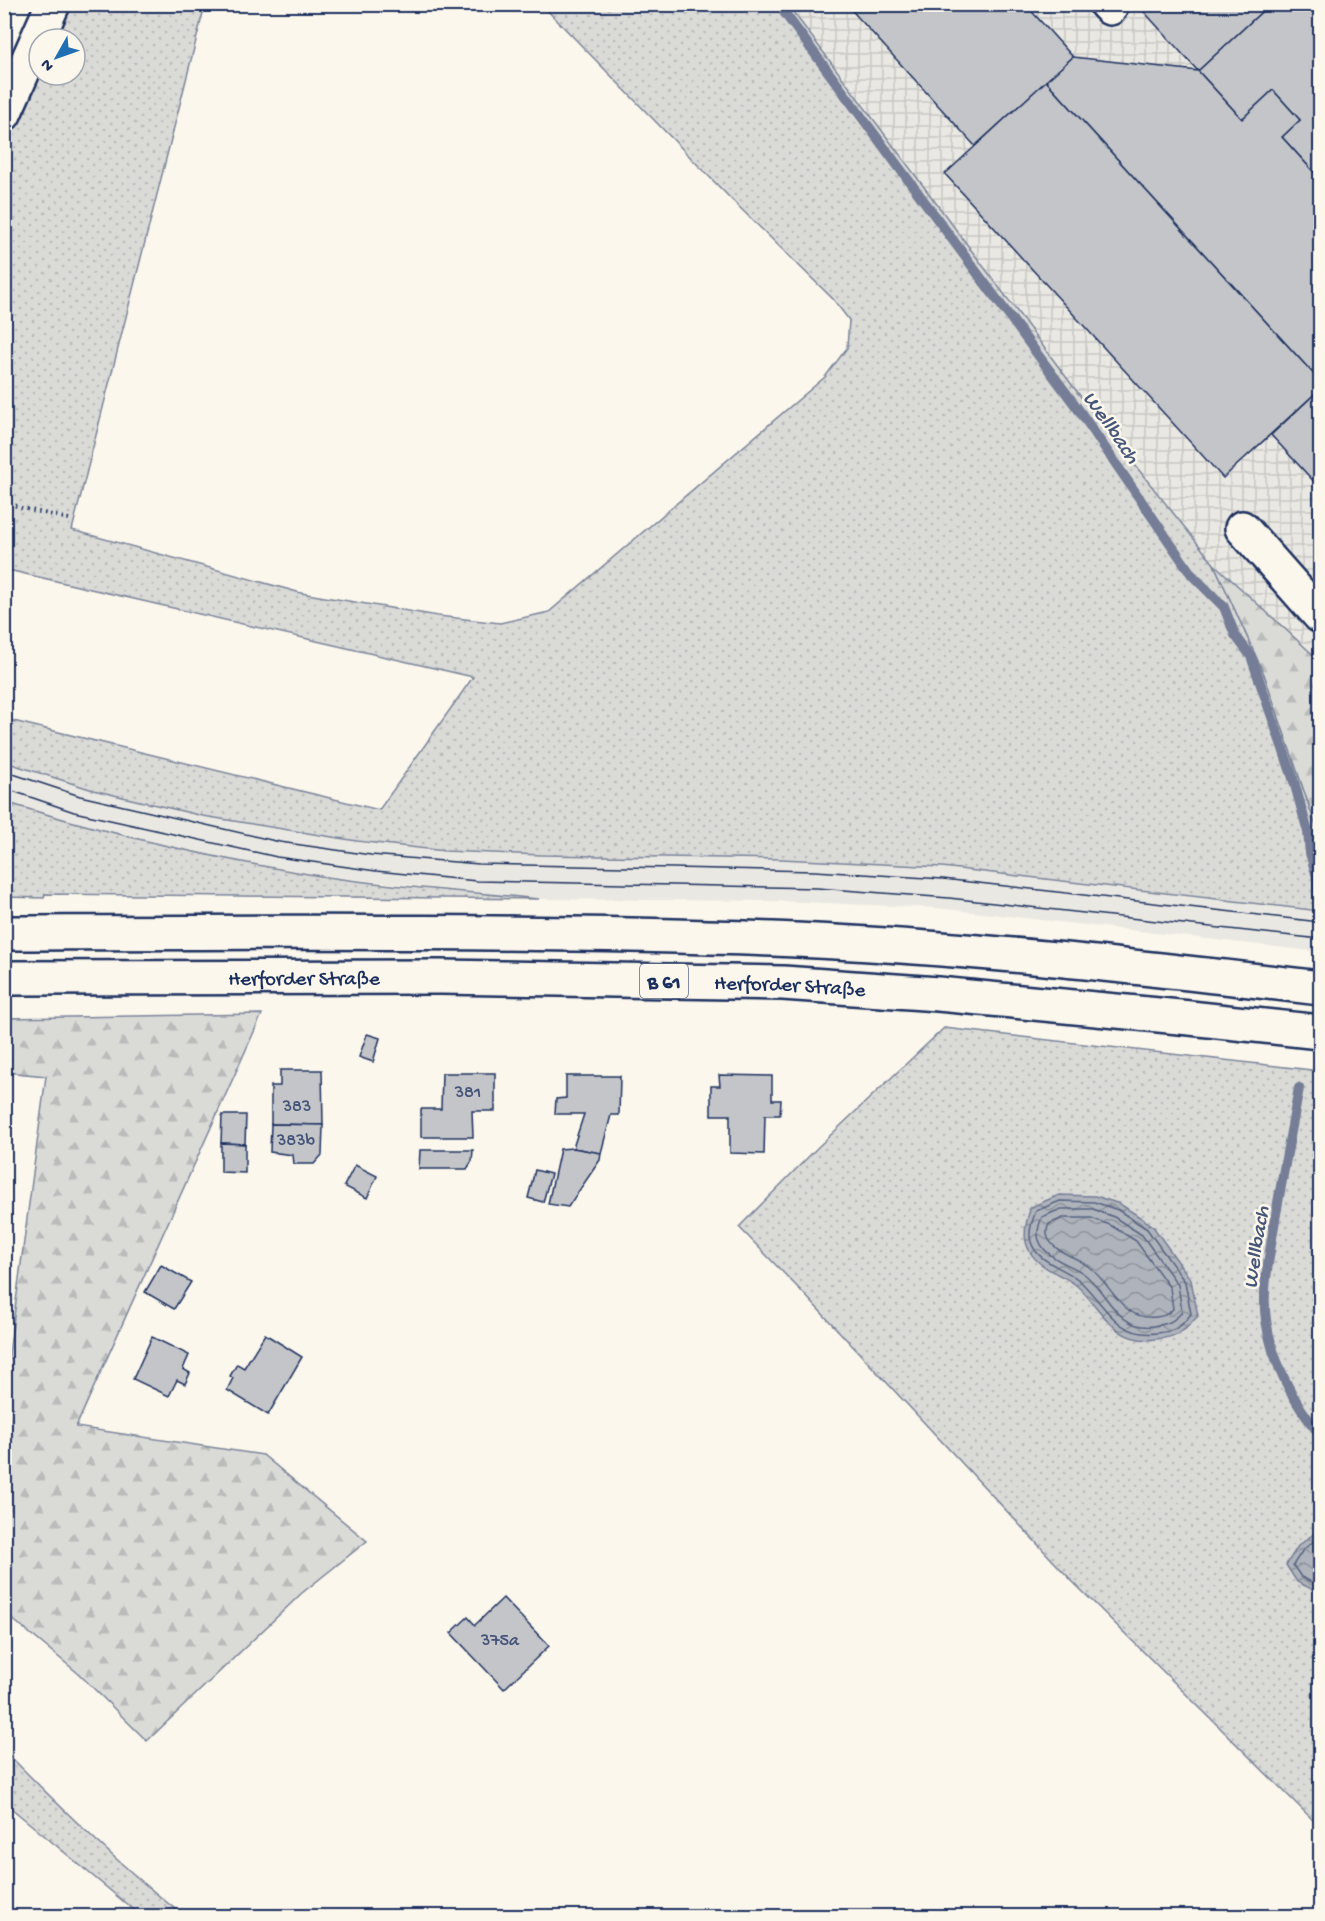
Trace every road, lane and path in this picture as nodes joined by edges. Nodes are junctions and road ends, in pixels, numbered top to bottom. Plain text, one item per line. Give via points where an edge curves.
1 (53, 4) edge
2 (4, 114) edge
3 (4, 501) edge
4 (69, 519) dead end
5 (1242, 528) dead end
6 (1320, 616) edge
7 (4, 933) edge
8 (4, 978) edge
9 (1320, 988) edge
10 (1320, 1032) edge

1 - 2 main road
3 - 4 path
5 - 6 main road
7 - 9 main road, B 61 via 437,932 774,939 965,952
8 - 10 main road, Herforder Straße / B 61 via 440,977 783,983 972,997

